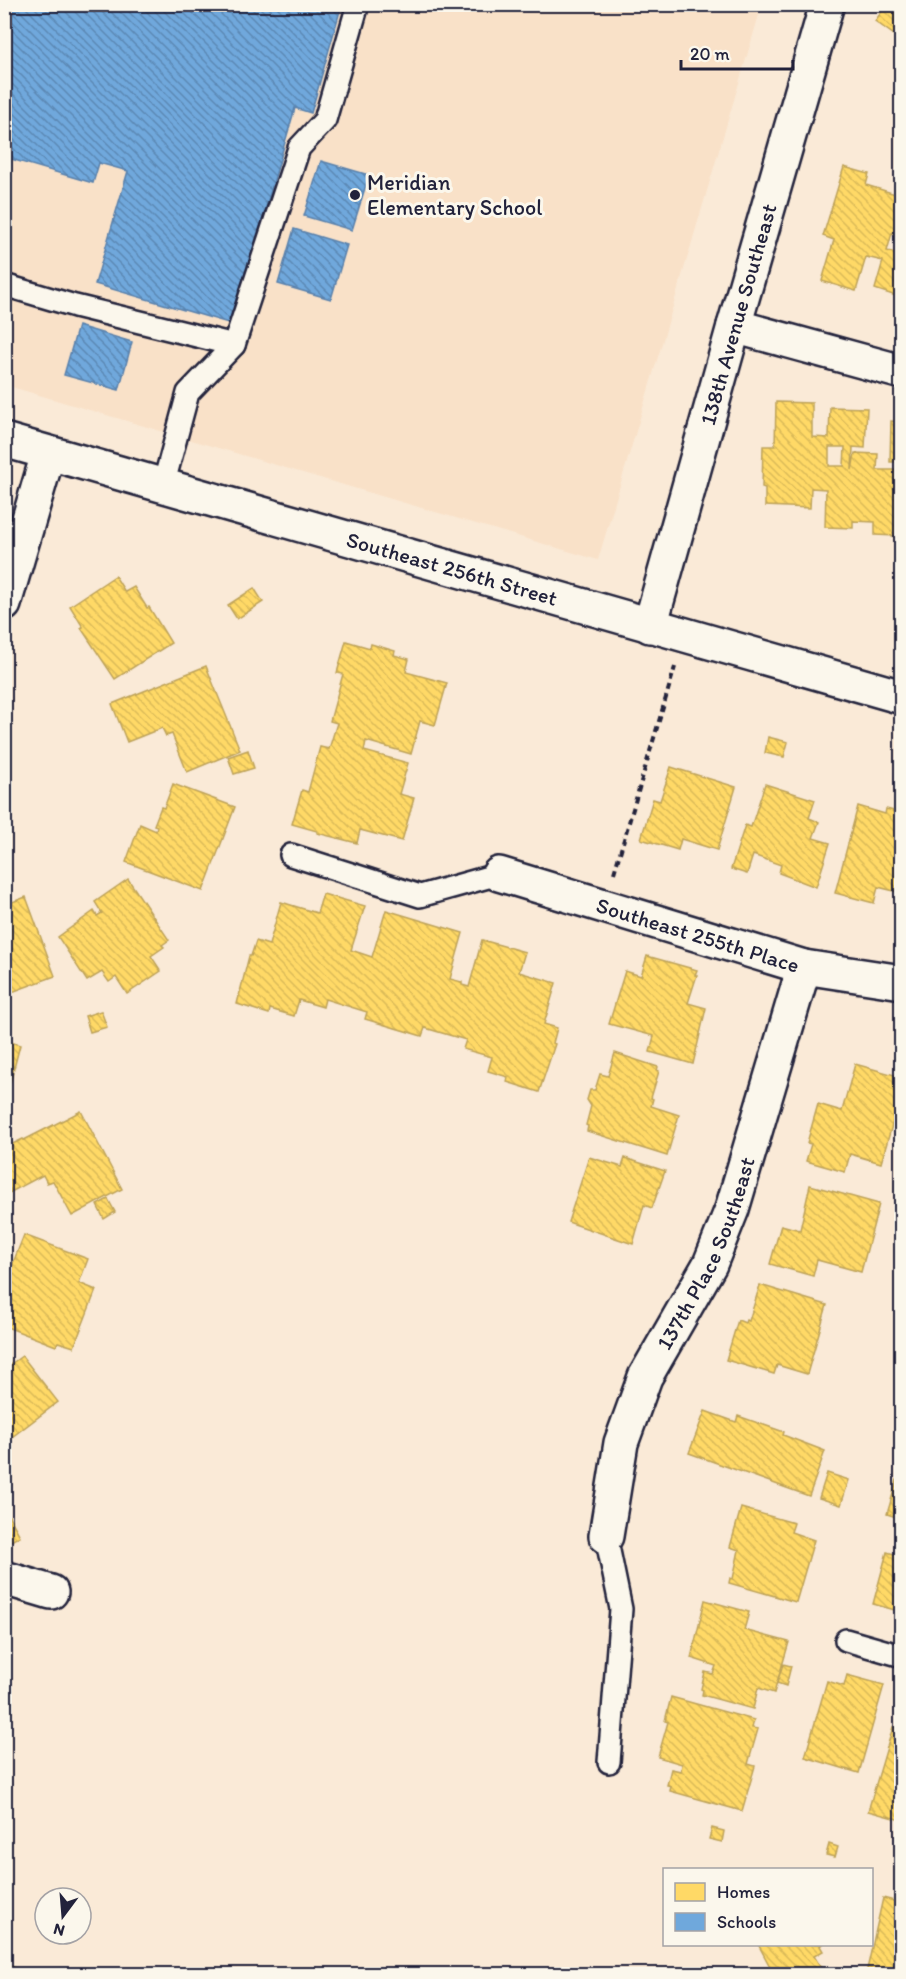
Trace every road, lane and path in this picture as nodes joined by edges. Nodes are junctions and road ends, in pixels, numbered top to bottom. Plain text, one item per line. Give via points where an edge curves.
1 (358, 4) edge
2 (827, 4) edge
3 (4, 285) edge
4 (734, 326) junction
5 (234, 345) junction
6 (902, 372) edge
7 (4, 440) edge
8 (48, 454) junction
9 (162, 486) junction
10 (4, 604) edge
11 (650, 626) junction
12 (684, 635) junction
13 (902, 697) edge
14 (291, 855) dead end
15 (499, 874) joint
16 (604, 906) junction
17 (804, 967) junction
18 (902, 982) edge
19 (606, 1536) joint
20 (4, 1578) edge
21 (51, 1592) dead end
22 (846, 1640) dead end
23 (902, 1656) edge
24 (609, 1762) dead end

1 - 5 lane via 325,120 299,148
2 - 4 street, 138th Avenue Southeast
3 - 5 lane
4 - 6 street
4 - 11 street, 138th Avenue Southeast
5 - 9 lane via 188,393
7 - 8 street, Southeast 256th Street
8 - 9 street, Southeast 256th Street
8 - 10 street
9 - 11 street, Southeast 256th Street
11 - 12 street, Southeast 256th Street
12 - 13 street, Southeast 256th Street
12 - 16 path
14 - 15 lane via 420,896
15 - 16 street, Southeast 255th Place
16 - 17 street, Southeast 255th Place
17 - 18 street, Southeast 255th Place
17 - 19 street, 137th Place Southeast via 732,1209 710,1264 645,1377 621,1443
19 - 24 lane via 621,1609
20 - 21 street
22 - 23 lane

